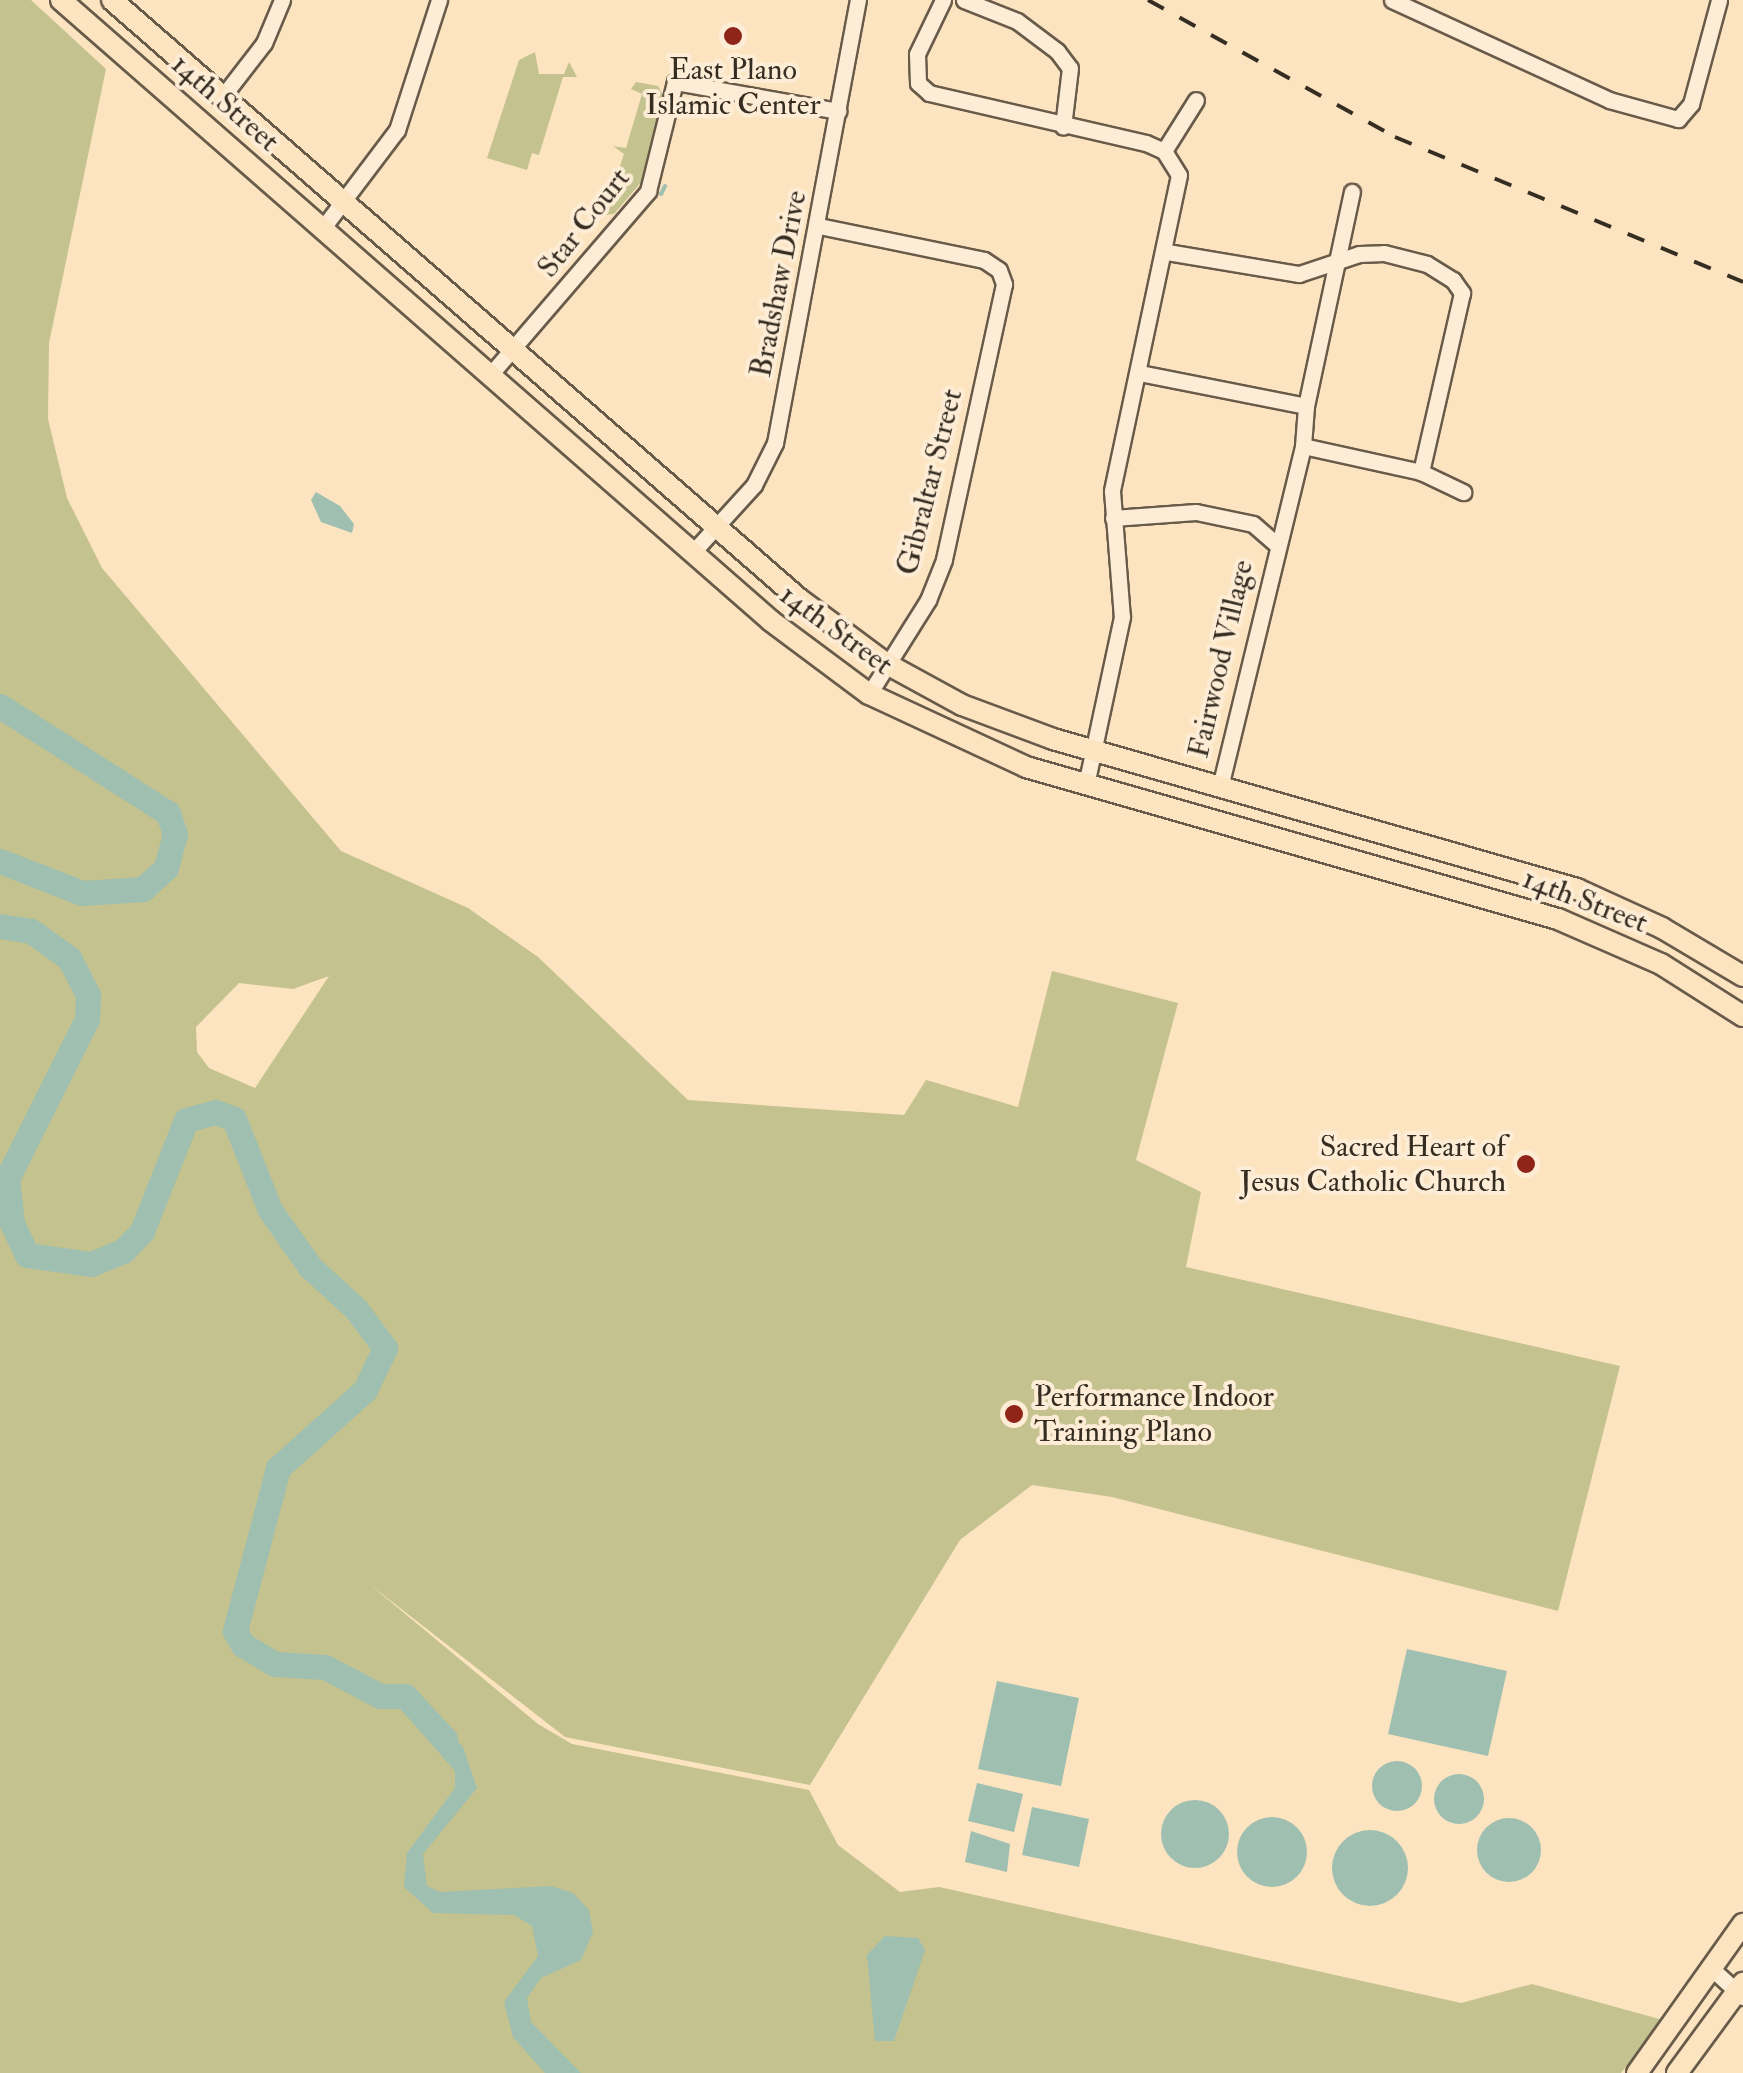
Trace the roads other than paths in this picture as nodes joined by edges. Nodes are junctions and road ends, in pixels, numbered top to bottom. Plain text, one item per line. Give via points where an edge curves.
1 (61, 0) edge
2 (98, 0) edge
3 (112, 0) edge
4 (282, 0) edge
5 (439, 0) edge
6 (858, 0) edge
7 (943, 0) edge
8 (964, 0) edge
9 (1392, 0) edge
10 (1719, 0) edge
11 (82, 18) junction
12 (223, 96) junction
13 (1196, 100) dead end
14 (838, 111) junction
15 (1064, 127) junction
16 (1164, 152) junction
17 (1352, 192) dead end
18 (345, 203) junction
19 (818, 226) junction
20 (322, 229) junction
21 (1167, 252) junction
22 (1337, 261) junction
23 (516, 352) junction
24 (1140, 372) junction
25 (490, 375) junction
26 (1306, 406) junction
27 (1303, 446) junction
28 (1421, 472) junction
29 (1463, 492) dead end
30 (1113, 518) junction
31 (716, 527) junction
32 (1275, 543) junction
33 (693, 552) junction
34 (887, 664) junction
35 (870, 694) junction
36 (1094, 751) junction
37 (1086, 785) junction
38 (1220, 786) junction
39 (1374, 830) junction
40 (1363, 863) junction
41 (1538, 876) junction
42 (1527, 908) junction
43 (1743, 976) edge
44 (1742, 1013) edge
45 (1743, 1924) edge
46 (1712, 1969) junction
47 (1741, 1991) edge
48 (1638, 2073) edge
49 (1677, 2073) edge

1 - 11 main road, 14th Street
2 - 11 main road
3 - 12 main road, 14th Street
4 - 12 street via 264,43
5 - 18 street via 397,130
6 - 14 street, Bradshaw Drive
7 - 15 street via 917,54 918,83 948,102
8 - 15 street via 1017,21 1057,50 1070,68
9 - 10 street via 1578,88 1678,119 1691,104
11 - 20 main road, 14th Street
12 - 18 main road, 14th Street
13 - 16 street
14 - 19 street, Bradshaw Drive
14 - 23 street, Star Court via 675,82 648,191
15 - 16 street
16 - 21 street via 1179,175
17 - 22 street, Fairwood Village
18 - 20 street
18 - 23 main road, 14th Street
19 - 31 street, Bradshaw Drive via 775,443 754,485
19 - 34 street, Gibraltar Street via 984,260 999,270 1004,284 944,560
20 - 25 main road, 14th Street
21 - 22 street via 1299,274
21 - 24 street
22 - 26 street, Fairwood Village
22 - 28 street via 1394,254 1442,270 1462,293
23 - 25 street, Star Court
23 - 31 main road, 14th Street
24 - 26 street
24 - 30 street via 1112,491
25 - 33 main road, 14th Street
26 - 27 street, Fairwood Village
27 - 28 street
27 - 32 street, Fairwood Village
28 - 29 street
30 - 32 street, Fairwood Village via 1196,512 1253,524
30 - 36 street via 1122,617
31 - 33 street, Bradshaw Drive
31 - 34 main road, 14th Street
32 - 38 street, Fairwood Village
33 - 35 main road, 14th Street via 789,637
34 - 35 street, Gibraltar Street
34 - 36 main road, 14th Street via 990,716
35 - 37 main road, 14th Street via 979,750
36 - 37 street
36 - 38 main road, 14th Street
37 - 40 main road, 14th Street
38 - 39 main road, 14th Street
39 - 40 main road
39 - 41 main road, 14th Street
40 - 42 main road, 14th Street
41 - 42 main road
41 - 43 main road, 14th Street via 1634,913
42 - 44 main road, 14th Street via 1648,958
45 - 46 main road
46 - 47 street
46 - 48 main road
47 - 49 main road

